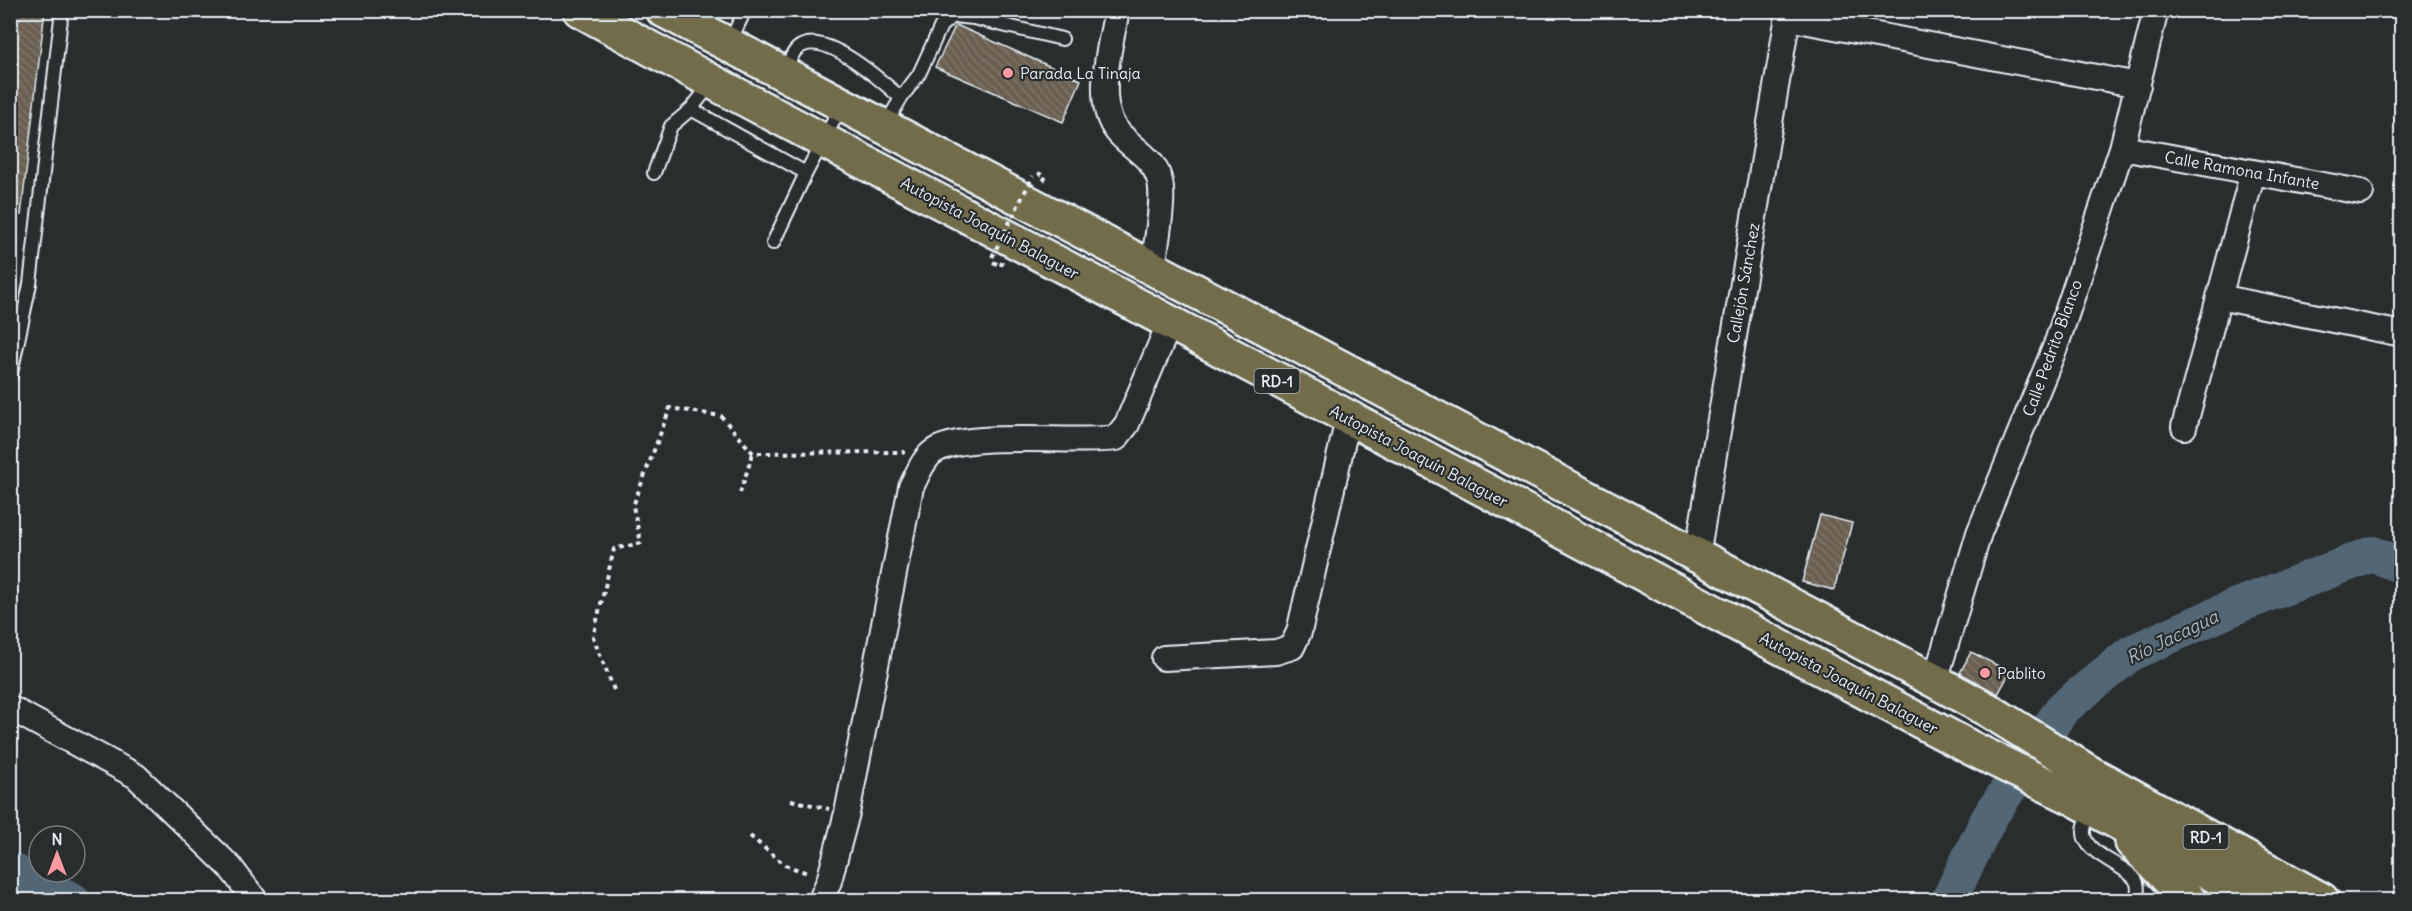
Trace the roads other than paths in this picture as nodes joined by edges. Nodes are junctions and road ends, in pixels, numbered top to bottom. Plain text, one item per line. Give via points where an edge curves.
1 (62, 10) edge
2 (580, 10) edge
3 (663, 10) edge
4 (745, 10) edge
5 (1117, 10) edge
6 (2156, 10) edge
7 (1788, 14) edge
8 (1062, 39) dead end
9 (729, 45) junction
10 (784, 73) junction
11 (712, 83) junction
12 (2138, 85) junction
13 (902, 98) junction
14 (842, 106) junction
15 (690, 109) junction
16 (884, 128) junction
17 (824, 141) junction
18 (2122, 148) junction
19 (2253, 172) junction
20 (654, 173) dead end
21 (806, 173) junction
22 (2361, 192) dead end
23 (773, 243) dead end
24 (1153, 269) junction
25 (2219, 297) junction
26 (1170, 322) junction
27 (2402, 334) edge
28 (10, 378) edge
29 (1348, 419) junction
30 (2184, 427) dead end
31 (1697, 556) junction
32 (1164, 658) dead end
33 (1935, 681) junction
34 (10, 708) edge
35 (2091, 799) junction
36 (825, 891) edge
37 (255, 900) edge
38 (2136, 900) edge
39 (2189, 900) edge
40 (2259, 900) edge
41 (2322, 900) edge

1 - 28 lane via 30,284
2 - 11 highway, Autopista Joaquín Balaguer / RD-1
3 - 9 highway, Autopista Joaquín Balaguer / RD-1
4 - 9 lane
5 - 24 street via 1105,75 1108,116 1116,131 1152,162 1160,180
6 - 12 street, Calle Pedrito Blanco
7 - 12 street
7 - 31 street, Callejón Sánchez
8 - 13 lane via 953,16 941,26 919,74
9 - 10 highway, Autopista Joaquín Balaguer / RD-1
10 - 13 lane via 800,46 819,45 848,56
10 - 14 highway, Autopista Joaquín Balaguer / RD-1
11 - 15 lane
11 - 17 highway, Autopista Joaquín Balaguer / RD-1
12 - 18 street, Calle Pedrito Blanco
13 - 16 lane
14 - 16 highway, Autopista Joaquín Balaguer / RD-1
14 - 17 lane
15 - 20 lane via 670,126
15 - 21 lane
16 - 24 highway, Autopista Joaquín Balaguer / RD-1
17 - 21 lane
17 - 26 highway, Autopista Joaquín Balaguer / RD-1
18 - 19 street, Calle Ramona Infante
18 - 33 street, Calle Pedrito Blanco via 2056,345 1979,533
19 - 22 street, Calle Ramona Infante
19 - 25 street
21 - 23 lane
24 - 31 highway, Autopista Joaquín Balaguer / RD-1
25 - 27 street
25 - 30 street
26 - 29 highway, Autopista Joaquín Balaguer / RD-1
26 - 36 street via 1127,424 1116,438 957,442 933,452 910,487 847,813
29 - 32 street via 1299,632 1292,647 1276,652
29 - 35 highway, Autopista Joaquín Balaguer / RD-1 via 1975,750
31 - 33 highway, Autopista Joaquín Balaguer / RD-1
33 - 35 highway, Autopista Joaquín Balaguer / RD-1 via 1988,710
34 - 37 street via 136,776 230,867
35 - 38 lane via 2083,833 2087,843 2135,879 2139,888
35 - 39 highway
35 - 40 highway, Autopista Joaquín Balaguer / RD-1
35 - 41 highway, Autopista Joaquín Balaguer / RD-1

